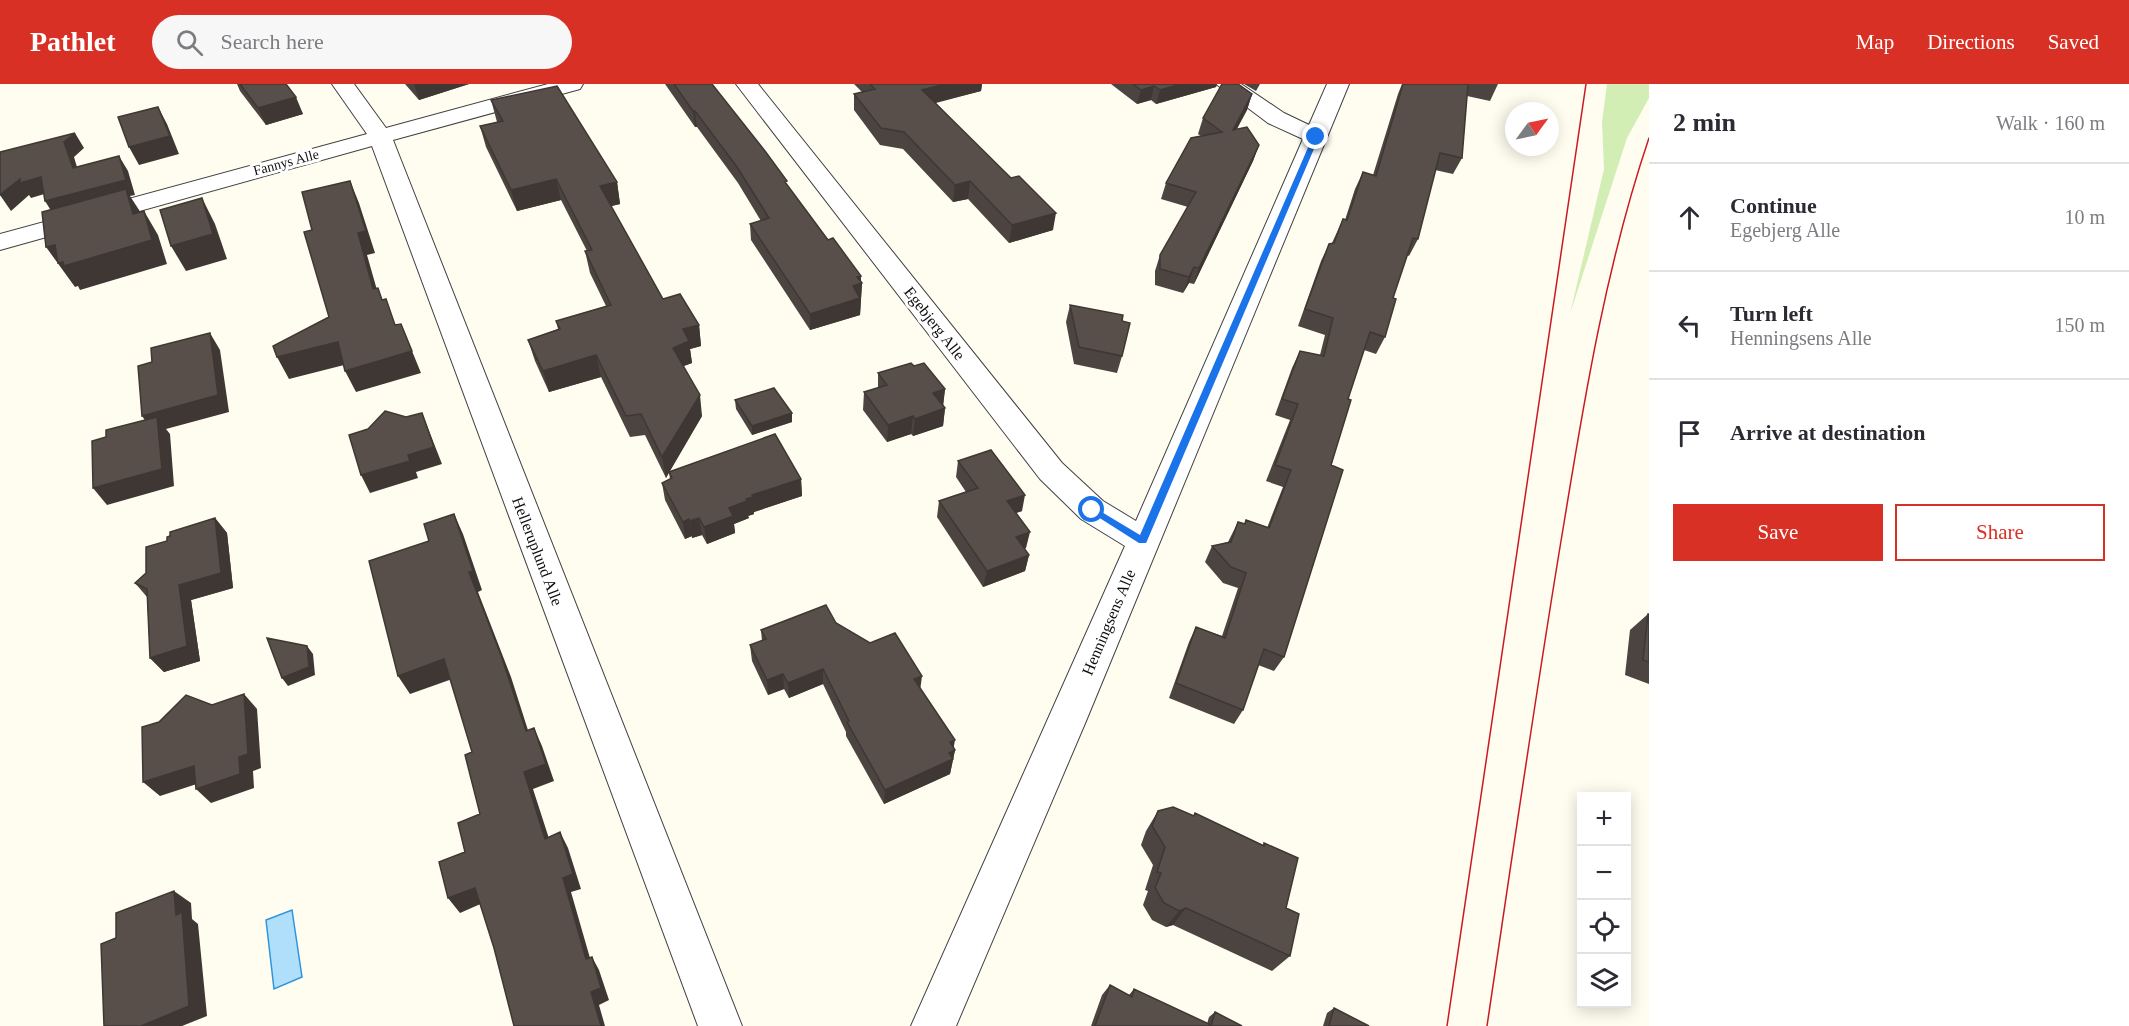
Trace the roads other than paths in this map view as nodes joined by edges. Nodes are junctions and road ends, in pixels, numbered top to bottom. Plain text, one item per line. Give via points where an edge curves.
1 (343, 84) edge
2 (572, 84) edge
3 (747, 84) edge
4 (1227, 84) edge
5 (1338, 84) edge
6 (380, 136) junction
7 (1316, 137) junction
8 (0, 242) edge
9 (1142, 541) junction
10 (720, 1026) edge
11 (933, 1026) edge

1 - 6 street, Helleruplund Alle
2 - 6 street, Fannys Alle
3 - 9 street, Egebjerg Alle via 1051,471 1092,510
4 - 7 street via 1276,118
5 - 7 street, Henningsens Alle
6 - 8 street, Fannys Alle
6 - 10 street, Helleruplund Alle
7 - 9 street, Henningsens Alle
9 - 11 street, Henningsens Alle

